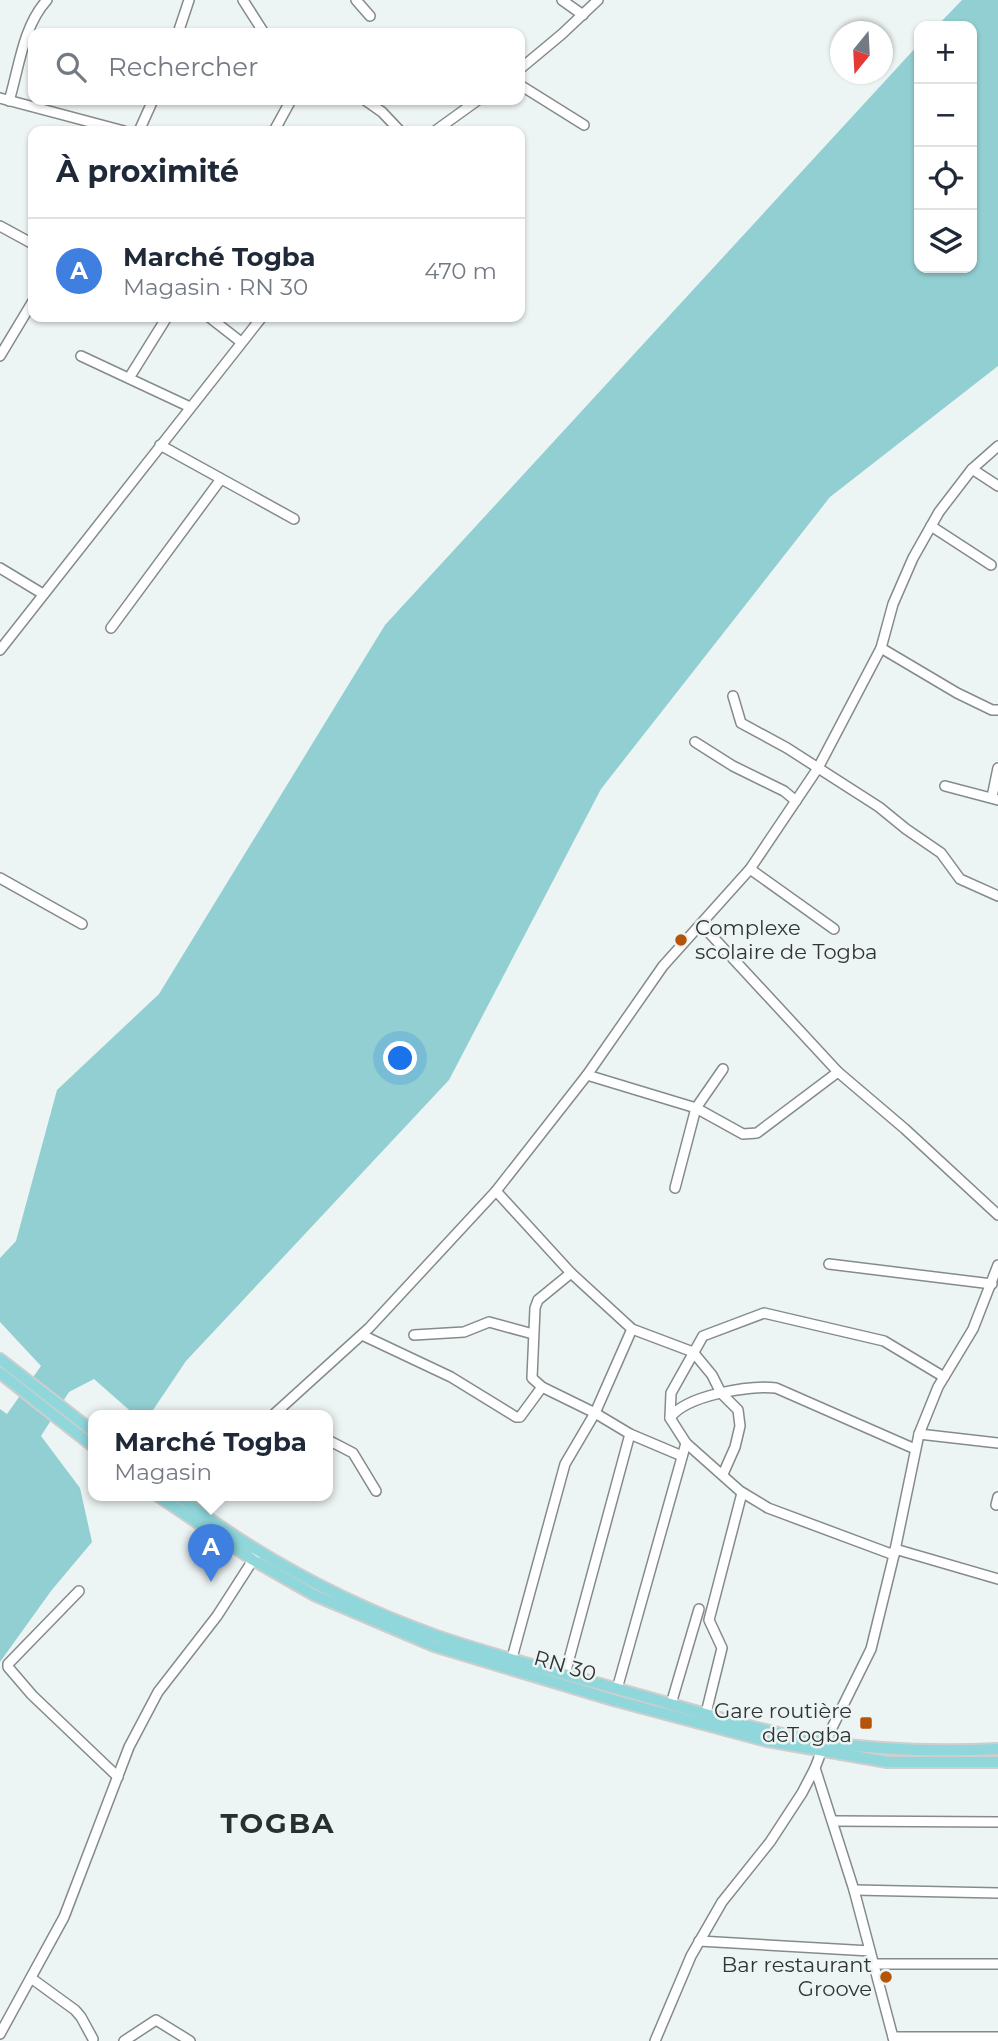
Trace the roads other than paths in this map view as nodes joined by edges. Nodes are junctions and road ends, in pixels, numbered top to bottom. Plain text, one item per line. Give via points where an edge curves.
1 (47, 0) edge
2 (188, 0) edge
3 (243, 0) edge
4 (356, 0) edge
5 (562, 0) edge
6 (598, 0) edge
7 (583, 15) junction
8 (370, 16) dead end
9 (30, 28) edge
10 (180, 28) edge
11 (261, 28) edge
12 (28, 34) edge
13 (525, 64) edge
14 (525, 88) edge
15 (5, 100) edge
16 (151, 105) edge
17 (288, 105) edge
18 (372, 105) edge
19 (471, 105) edge
20 (584, 125) dead end
21 (105, 126) edge
22 (141, 126) edge
23 (278, 126) edge
24 (395, 126) edge
25 (442, 126) edge
26 (0, 226) edge
27 (28, 241) edge
28 (28, 309) edge
29 (164, 322) edge
30 (215, 322) edge
31 (258, 322) edge
32 (241, 342) junction
33 (0, 356) edge
34 (81, 356) dead end
35 (130, 378) junction
36 (190, 407) junction
37 (160, 445) junction
38 (998, 446) edge
39 (972, 468) junction
40 (221, 479) junction
41 (998, 486) edge
42 (294, 519) dead end
43 (931, 526) junction
44 (991, 565) dead end
45 (0, 568) edge
46 (43, 594) junction
47 (111, 628) dead end
48 (881, 648) junction
49 (0, 650) edge
50 (733, 696) dead end
51 (998, 710) edge
52 (695, 742) dead end
53 (818, 768) junction
54 (998, 768) edge
55 (945, 786) dead end
56 (995, 799) edge
57 (796, 801) junction
58 (750, 869) junction
59 (0, 878) edge
60 (998, 896) edge
61 (82, 924) dead end
62 (701, 924) junction
63 (834, 929) dead end
64 (723, 1069) dead end
65 (838, 1072) junction
66 (587, 1075) junction
67 (696, 1108) junction
68 (675, 1188) dead end
69 (496, 1191) junction
70 (998, 1215) edge
71 (829, 1264) dead end
72 (998, 1265) edge
73 (571, 1273) junction
74 (992, 1284) junction
75 (632, 1329) junction
76 (533, 1334) junction
77 (362, 1335) junction
78 (414, 1335) dead end
79 (693, 1352) junction
80 (0, 1359) edge
81 (0, 1373) edge
82 (944, 1377) junction
83 (22, 1382) junction
84 (542, 1387) junction
85 (721, 1393) junction
86 (282, 1410) edge
87 (61, 1413) junction
88 (595, 1413) junction
89 (670, 1418) junction
90 (88, 1429) edge
91 (630, 1434) junction
92 (919, 1434) junction
93 (88, 1441) edge
94 (333, 1443) edge
95 (686, 1443) junction
96 (998, 1443) edge
97 (915, 1449) junction
98 (682, 1456) junction
99 (723, 1474) junction
100 (376, 1492) dead end
101 (743, 1493) junction
102 (166, 1501) edge
103 (188, 1501) edge
104 (895, 1552) junction
105 (255, 1556) junction
106 (998, 1579) edge
107 (79, 1591) dead end
108 (699, 1609) dead end
109 (512, 1658) junction
110 (565, 1674) junction
111 (617, 1689) junction
112 (671, 1704) junction
113 (706, 1713) junction
114 (823, 1746) junction
115 (998, 1749) edge
116 (998, 1762) edge
117 (815, 1768) junction
118 (118, 1777) junction
119 (834, 1821) junction
120 (998, 1822) edge
121 (854, 1890) junction
122 (998, 1893) edge
123 (699, 1941) junction
124 (870, 1951) junction
125 (874, 1964) junction
126 (998, 1964) edge
127 (32, 1978) junction
128 (0, 2034) edge
129 (998, 2038) edge
130 (93, 2039) dead end
131 (894, 2039) edge
132 (124, 2041) edge
133 (190, 2041) edge
134 (655, 2041) edge

1 - 9 street
2 - 10 street
3 - 11 street
4 - 8 street
5 - 7 street
6 - 7 street
7 - 13 street
12 - 15 street
14 - 20 street
15 - 21 street
16 - 22 street
17 - 23 street
18 - 24 street
19 - 25 street
26 - 27 street
28 - 33 street
29 - 35 street
30 - 32 street
31 - 32 street
32 - 36 street
34 - 35 street
35 - 36 street
36 - 37 street
37 - 40 street
37 - 46 street
38 - 39 street
39 - 41 street
39 - 43 street
40 - 42 street
40 - 47 street
43 - 44 street
43 - 48 street via 893,604
45 - 46 street
46 - 49 street
48 - 51 street via 957,693
48 - 53 street
50 - 53 street via 741,723
52 - 57 street
53 - 57 street
53 - 60 street via 941,853 960,879
54 - 56 street
55 - 56 street
57 - 58 street
58 - 62 street
58 - 63 street
59 - 61 street
62 - 65 street
62 - 66 street via 663,966
64 - 67 street
65 - 67 street via 757,1133 743,1134
65 - 70 street
66 - 67 street
66 - 69 street
67 - 68 street
69 - 73 street
69 - 77 street
71 - 74 street
72 - 74 street
73 - 75 street
73 - 76 street via 538,1300
74 - 82 street via 973,1329
75 - 79 street
75 - 88 street
76 - 78 street via 489,1322 464,1332
76 - 84 street via 532,1377
77 - 84 street via 451,1377 516,1417
77 - 86 street
79 - 82 street via 706,1334 764,1313 884,1342
79 - 85 street
79 - 89 street via 671,1393
80 - 83 main road
81 - 83 main road
82 - 92 street
83 - 87 main road
84 - 88 street
85 - 89 street via 681,1407
85 - 97 street via 776,1388
85 - 99 street via 738,1410 740,1426
87 - 90 main road
87 - 93 main road
88 - 91 street
88 - 109 street via 565,1464
89 - 95 street
91 - 98 street
91 - 110 street
92 - 96 street
92 - 97 street
94 - 100 street via 353,1453
95 - 98 street
95 - 99 street
97 - 104 street
98 - 111 street
99 - 101 street
101 - 104 street via 768,1508
101 - 113 street via 709,1620 723,1648
102 - 105 main road, RN 30 / RN 30
103 - 105 main road, RN 30
104 - 106 street
104 - 114 street via 871,1648
105 - 109 main road, RN 30 via 377,1612
105 - 114 main road, RN 30 / RN 30 via 314,1595 434,1646 702,1725 767,1741
105 - 118 street via 217,1616 158,1692
107 - 118 street via 8,1667
108 - 112 street
109 - 110 main road, RN 30
110 - 111 main road, RN 30
111 - 112 main road, RN 30
112 - 113 main road, RN 30
113 - 114 main road, RN 30
114 - 115 main road, RN 30
114 - 116 main road, RN 30 / RN 30 via 887,1762
114 - 117 street
117 - 119 street
117 - 123 street
118 - 127 street via 64,1917
119 - 120 street
119 - 121 street
121 - 122 street
121 - 124 street
123 - 124 street
123 - 134 street
124 - 125 street
125 - 126 street
125 - 131 street
127 - 128 street
127 - 130 street via 75,2010
129 - 131 street
132 - 133 street via 156,2020

